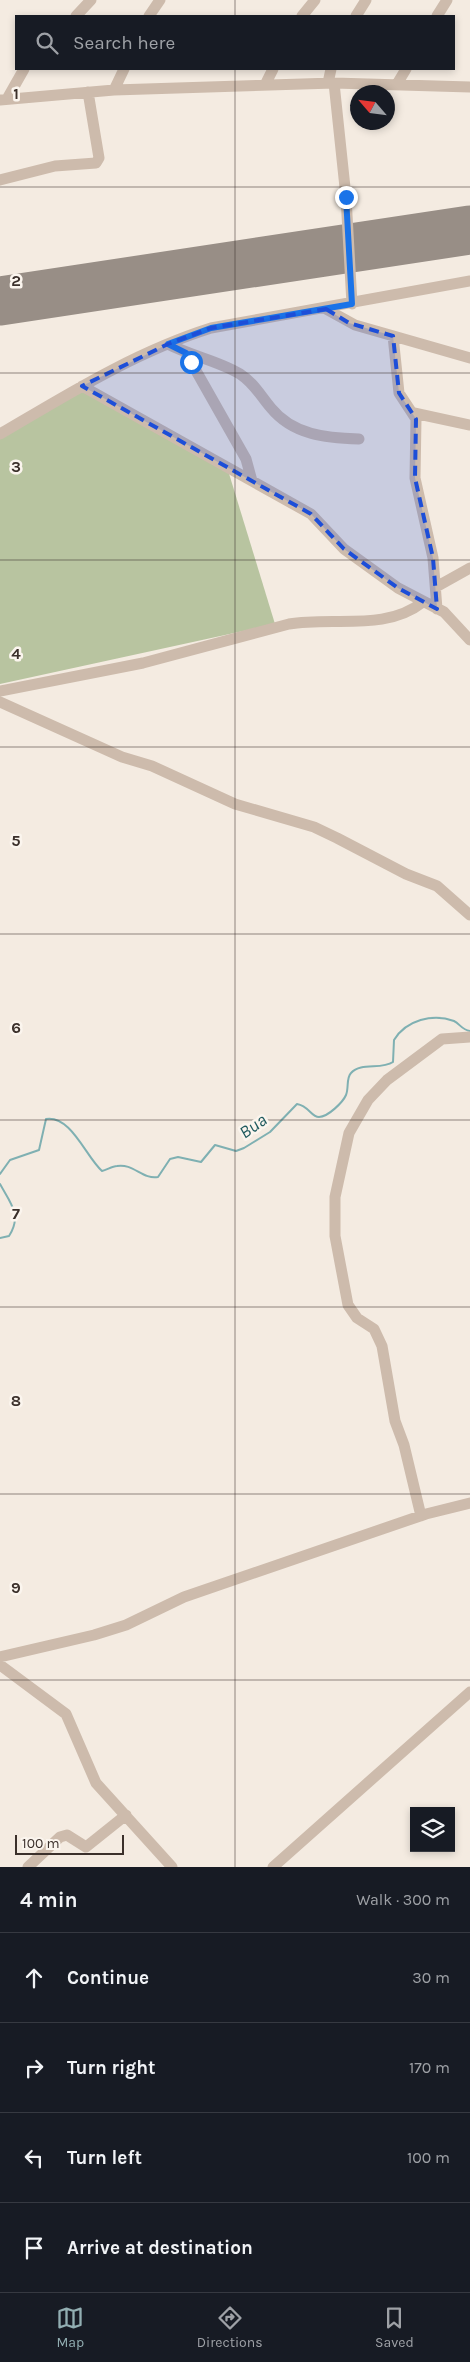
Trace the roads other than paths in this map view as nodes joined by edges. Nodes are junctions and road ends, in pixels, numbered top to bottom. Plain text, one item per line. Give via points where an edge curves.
1 (91, 0) edge
2 (160, 0) edge
3 (315, 0) edge
4 (352, 0) edge
5 (447, 0) edge
6 (364, 3) edge
7 (77, 15) edge
8 (150, 15) edge
9 (303, 15) edge
10 (357, 15) edge
11 (438, 15) edge
12 (23, 70) edge
13 (124, 70) edge
14 (272, 70) edge
15 (331, 70) edge
16 (405, 70) edge
17 (331, 83) junction
18 (397, 84) junction
19 (265, 85) junction
20 (470, 87) edge
21 (114, 90) junction
22 (88, 92) junction
23 (4, 99) edge
24 (0, 180) edge
25 (470, 281) edge
26 (352, 304) junction
27 (326, 309) junction
28 (393, 336) junction
29 (168, 344) junction
30 (186, 353) junction
31 (470, 358) edge
32 (82, 386) junction
33 (414, 413) junction
34 (470, 425) edge
35 (0, 434) edge
36 (358, 439) dead end
37 (252, 481) junction
38 (470, 568) edge
39 (436, 587) junction
40 (423, 602) junction
41 (437, 609) junction
42 (470, 640) edge
43 (0, 691) edge
44 (0, 702) edge
45 (470, 915) edge
46 (470, 1037) edge
47 (470, 1503) edge
48 (420, 1516) junction
49 (0, 1657) edge
50 (0, 1665) edge
51 (470, 1692) edge
52 (126, 1815) junction
53 (28, 1867) edge
54 (172, 1867) edge
55 (273, 1867) edge

1 - 7 street
2 - 8 street
3 - 9 street
4 - 6 street
5 - 11 street
6 - 10 street
12 - 23 street
13 - 21 street
14 - 19 street
15 - 17 street
16 - 18 street
17 - 18 street
17 - 19 street
17 - 26 street via 346,197
18 - 20 street
19 - 21 street
21 - 22 street
22 - 23 street
22 - 24 street via 99,158 96,164 55,166
25 - 26 street
26 - 27 street
27 - 28 street via 355,325
27 - 29 street via 211,328
28 - 31 street
28 - 33 street via 399,394
29 - 30 street
29 - 32 street
30 - 36 street via 237,372 247,379 277,416 291,426 322,438
30 - 37 street via 246,459
32 - 35 street
32 - 37 street
33 - 34 street
33 - 39 street via 415,478 433,558
37 - 40 street via 311,514 344,549
38 - 39 street
39 - 41 street
40 - 41 street
40 - 43 street via 390,617 354,622 302,621 144,663
41 - 42 street via 452,619
44 - 45 street via 235,804 314,827 406,874 437,886
46 - 48 street via 442,1039 387,1080 368,1100 349,1133 335,1197 335,1236 348,1305 357,1318 374,1329 382,1346 395,1421 404,1445
47 - 48 street
48 - 49 street via 184,1597 126,1625
50 - 52 street via 66,1714 96,1783
51 - 55 street
52 - 53 street via 86,1847 67,1835 60,1837
52 - 54 street

